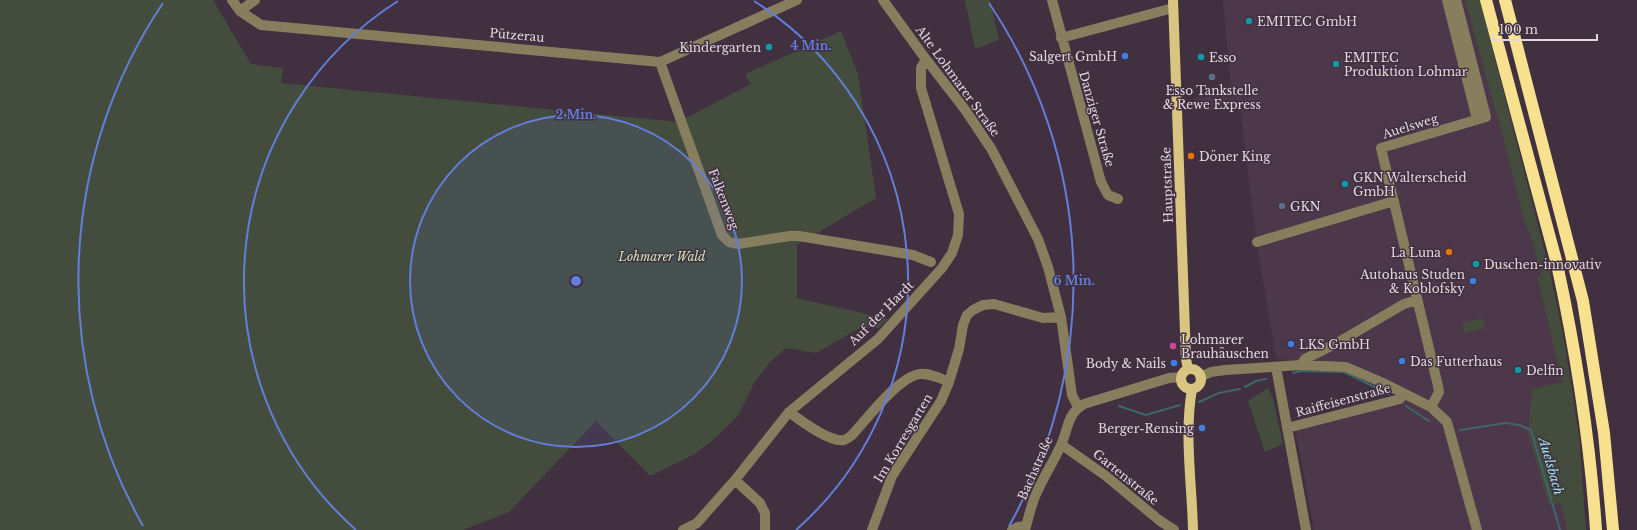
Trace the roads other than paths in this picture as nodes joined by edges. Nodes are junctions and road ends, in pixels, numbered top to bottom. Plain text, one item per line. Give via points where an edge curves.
1 (232, 0) edge
2 (255, 0) edge
3 (797, 0) edge
4 (883, 0) edge
5 (1052, 0) edge
6 (1447, 0) edge
7 (1456, 0) edge
8 (1486, 0) edge
9 (1505, 0) edge
10 (1173, 4) edge
11 (240, 11) junction
12 (1061, 38) junction
13 (926, 59) junction
14 (660, 62) junction
15 (1477, 119) junction
16 (1118, 199) dead end
17 (1394, 201) junction
18 (1257, 242) dead end
19 (931, 262) dead end
20 (1417, 300) junction
21 (1061, 317) junction
22 (1301, 365) junction
23 (1276, 367) junction
24 (1188, 369) junction
25 (1200, 376) junction
26 (1181, 378) junction
27 (949, 382) junction
28 (1192, 389) junction
29 (1404, 394) junction
30 (1078, 407) junction
31 (1431, 407) junction
32 (789, 412) junction
33 (1287, 428) junction
34 (1062, 445) junction
35 (735, 480) junction
36 (1026, 528) edge
37 (683, 530) edge
38 (765, 530) edge
39 (872, 530) edge
40 (1012, 530) edge
41 (1174, 530) edge
42 (1193, 530) edge
43 (1306, 530) edge
44 (1477, 530) edge
45 (1596, 530) edge
46 (1613, 530) edge

1 - 11 street, Pützerau
2 - 11 street
3 - 14 street, Pützerau
4 - 13 street, Alte Lohmarer Straße
5 - 12 street, Danziger Straße
6 - 15 street
7 - 15 street via 1486,117
8 - 45 highway via 1565,299 1588,436
9 - 46 highway via 1583,301 1604,433
10 - 12 street
10 - 24 main road, Hauptstraße
11 - 14 street, Pützerau via 260,25 273,27
12 - 16 street, Danziger Straße via 1101,182 1108,195
13 - 21 street, Alte Lohmarer Straße via 992,150 1038,239
13 - 32 street, Auf der Hardt via 921,68 922,88 959,214 958,235 952,253 942,268 878,339
14 - 19 street, Falkenweg via 722,235 729,242 738,244 799,236 913,255
15 - 17 street, Auelsweg via 1381,148
17 - 18 street
17 - 20 street, Auelsweg
20 - 22 street via 1404,304 1305,359
20 - 31 street, Auelsweg via 1439,392
21 - 27 street, Im Korresgarten via 1043,318 994,304 983,305 973,310 963,325
21 - 30 street, Alte Lohmarer Straße via 1072,395
22 - 23 street
22 - 29 street via 1346,367
23 - 25 street via 1225,370
23 - 33 street, Raiffeisenstraße
24 - 25 main road via 1196,370
24 - 26 main road
25 - 28 main road via 1200,384
26 - 28 main road via 1184,387
26 - 30 street via 1169,378
27 - 32 street, Im Korresgarten via 927,374 905,379 852,435 844,440 836,440 817,431
27 - 39 street, Im Korresgarten via 941,401 892,476
28 - 42 main road via 1189,440
29 - 31 street
29 - 33 street, Raiffeisenstraße via 1400,399
30 - 34 street, Bachstraße via 1068,422
31 - 44 street via 1447,422
32 - 35 street, Auf der Hardt
33 - 43 street, Raiffeisenstraße
34 - 36 street, Bachstraße via 1037,491
34 - 41 street, Gartenstraße
35 - 37 street, Auf der Hardt via 697,523
35 - 38 street via 760,503 763,508
36 - 40 street via 1018,527

